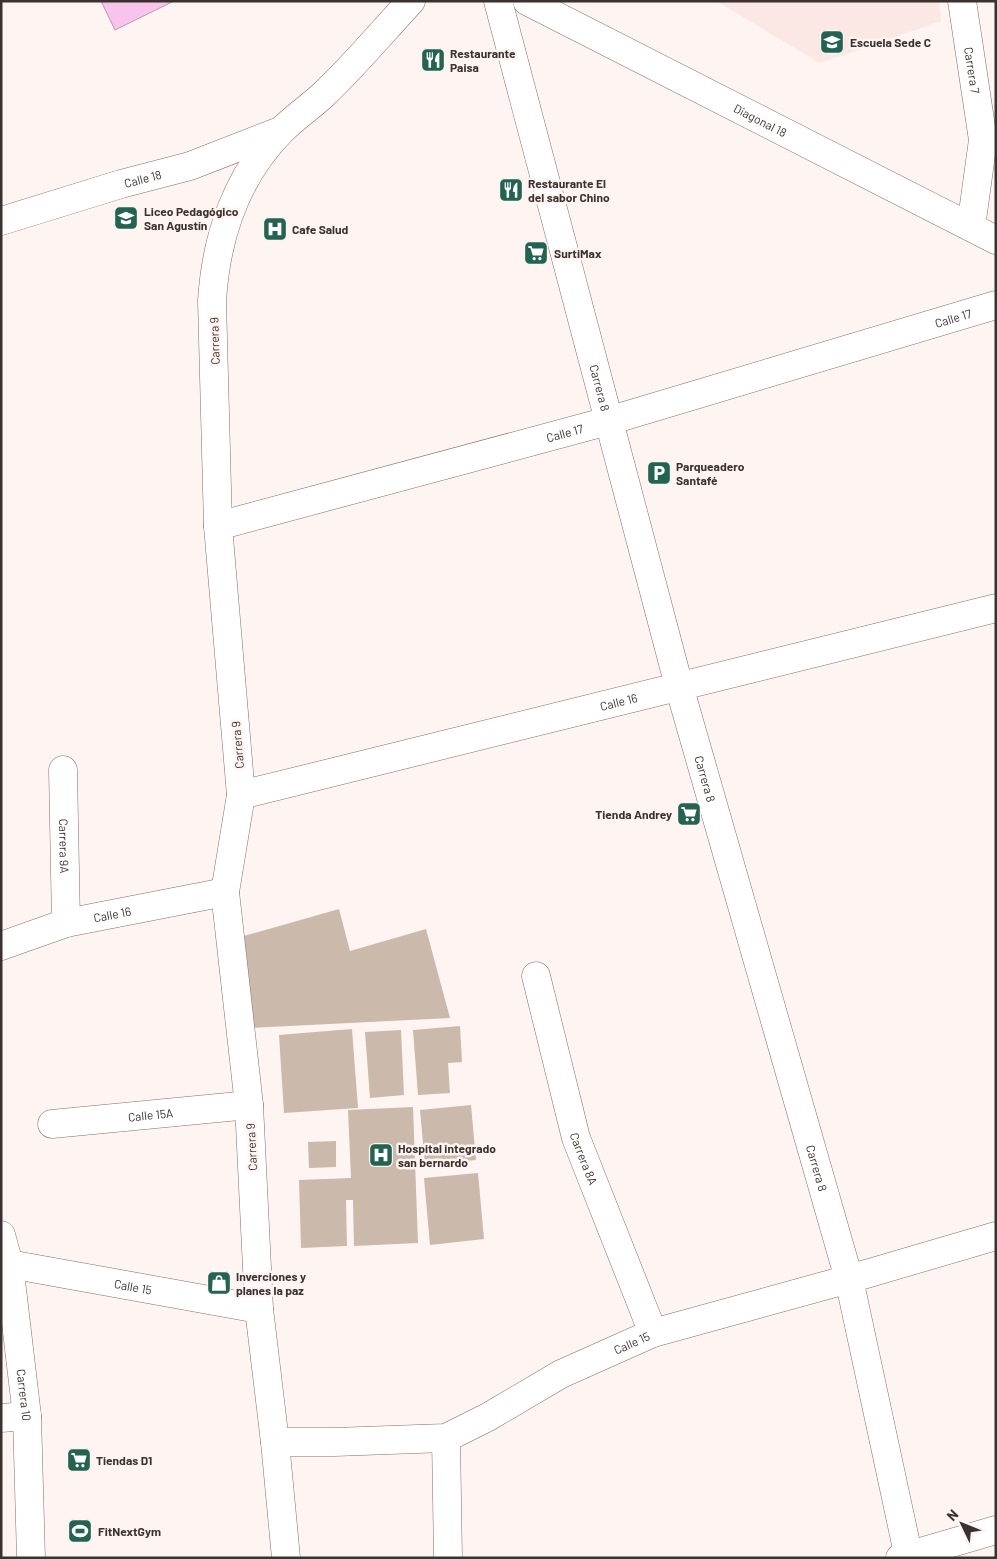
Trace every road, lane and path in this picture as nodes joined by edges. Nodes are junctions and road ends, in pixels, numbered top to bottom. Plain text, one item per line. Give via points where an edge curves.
1 (412, 1) edge
2 (498, 1) edge
3 (527, 1) edge
4 (962, 1) edge
5 (281, 131) junction
6 (990, 138) edge
7 (1, 221) edge
8 (971, 226) junction
9 (996, 240) edge
10 (996, 305) edge
11 (608, 422) junction
12 (218, 526) junction
13 (996, 608) edge
14 (680, 686) junction
15 (64, 770) dead end
16 (241, 795) junction
17 (225, 892) junction
18 (66, 923) junction
19 (1, 946) edge
20 (536, 976) dead end
21 (249, 1105) junction
22 (52, 1124) dead end
23 (1, 1235) edge
24 (996, 1236) edge
25 (9, 1264) junction
26 (849, 1279) junction
27 (258, 1309) junction
28 (653, 1333) junction
29 (14, 1417) edge
30 (446, 1438) junction
31 (276, 1442) junction
32 (996, 1530) edge
33 (906, 1557) edge
34 (30, 1558) edge
35 (286, 1558) edge
36 (448, 1558) edge

1 - 5 main road, Carrera 9 via 322,96
2 - 11 main road, Carrera 8
3 - 8 main road, Diagonal 18
4 - 6 main road, Carrera 7
5 - 7 main road, Calle 18 via 190,166
5 - 12 main road, Carrera 9 via 248,174 236,198 226,222 214,275
6 - 8 main road, Carrera 7
8 - 9 main road, Diagonal 18
10 - 11 main road, Calle 17
11 - 12 main road, Calle 17
11 - 14 main road, Carrera 8
12 - 16 main road, Carrera 9
13 - 14 main road, Calle 16
14 - 16 main road, Calle 16
14 - 26 main road, Carrera 8
15 - 18 main road, Carrera 9A
16 - 17 main road, Carrera 9
17 - 18 main road, Calle 16
17 - 21 main road, Carrera 9
18 - 19 main road, Calle 16
20 - 28 main road, Carrera 8A via 576,1138
21 - 22 main road, Calle 15A
21 - 27 main road, Carrera 9
23 - 25 main road, Carrera 10
24 - 26 main road, Calle 15
25 - 27 main road, Calle 15
25 - 29 main road, Carrera 10
26 - 28 main road, Calle 15
26 - 33 main road, Carrera 8
27 - 31 main road, Carrera 9
28 - 30 main road, Calle 15 via 561,1374
29 - 34 main road, Carrera 10
30 - 31 main road, Calle 15
30 - 36 main road
31 - 35 main road, Carrera 9
32 - 33 main road

